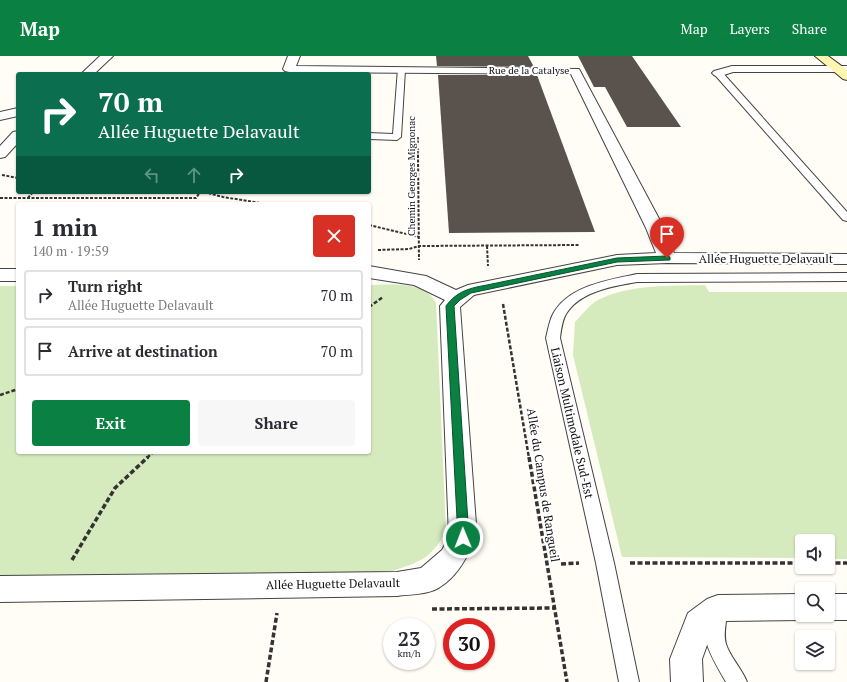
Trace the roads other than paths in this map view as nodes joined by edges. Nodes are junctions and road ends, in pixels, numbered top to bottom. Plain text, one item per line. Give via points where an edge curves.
1 (107, 56) edge
2 (294, 56) edge
3 (821, 56) edge
4 (401, 70) junction
5 (89, 72) edge
6 (288, 72) edge
7 (844, 72) edge
8 (718, 73) joint
9 (16, 112) edge
10 (0, 116) edge
11 (371, 136) edge
12 (16, 137) edge
13 (0, 154) edge
14 (847, 218) edge
15 (667, 258) junction
16 (847, 259) edge
17 (371, 272) edge
18 (0, 275) edge
19 (16, 275) edge
20 (847, 277) edge
21 (457, 298) junction
22 (0, 589) edge
23 (795, 607) edge
24 (835, 607) edge
25 (847, 607) edge
26 (718, 608) junction
27 (629, 682) edge
28 (687, 682) edge
29 (737, 682) edge

1 - 5 street
2 - 6 street, Rue de la Catalyse
3 - 7 street
4 - 6 street, Rue de la Catalyse
4 - 11 lane via 397,136
4 - 15 street, Rue de la Catalyse via 575,71 655,228
7 - 8 street via 821,69 732,69
8 - 14 lane
9 - 10 street
12 - 13 street
15 - 16 street, Allée Huguette Delavault
15 - 21 street, Allée Huguette Delavault via 617,260 468,291
17 - 21 street via 419,280
18 - 19 street
20 - 27 lane, Liaison Multimodale Sud-Est via 637,278 602,285 580,295 563,309 556,323 553,338
21 - 22 street, Allée Huguette Delavault via 450,306 463,538 452,558 429,579 397,584
23 - 26 street
24 - 25 street
26 - 28 street via 699,623 686,659
26 - 29 lane via 714,634 717,648

